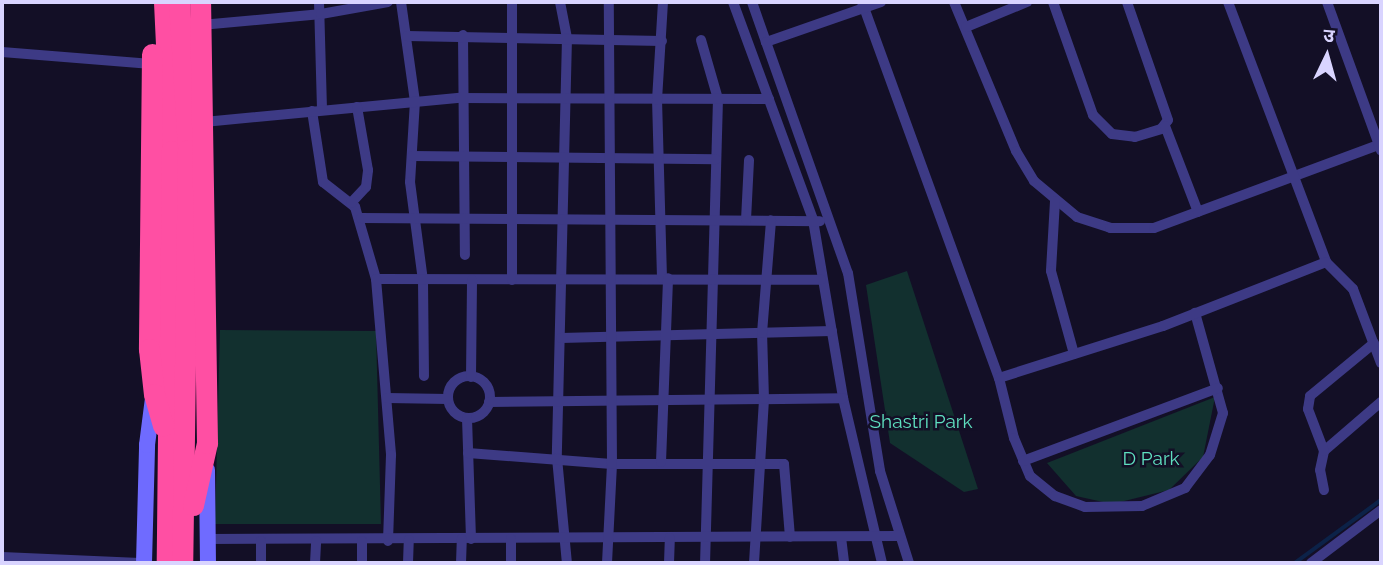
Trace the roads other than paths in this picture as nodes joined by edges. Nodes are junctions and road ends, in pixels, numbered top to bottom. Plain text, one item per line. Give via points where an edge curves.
1 (150, 2) edge
2 (164, 2) edge
3 (179, 2) edge
4 (200, 2) edge
5 (319, 2) edge
6 (388, 2) edge
7 (401, 2) edge
8 (512, 2) edge
9 (560, 2) edge
10 (609, 2) edge
11 (663, 2) edge
12 (733, 2) edge
13 (752, 2) edge
14 (881, 2) edge
15 (954, 2) edge
16 (1027, 2) edge
17 (1053, 2) edge
18 (1127, 2) edge
19 (1228, 2) edge
20 (1327, 2) edge
21 (863, 5) edge
22 (321, 14) junction
23 (201, 25) junction
24 (965, 27) junction
25 (463, 35) junction
26 (407, 36) junction
27 (512, 36) junction
28 (568, 38) junction
29 (610, 40) junction
30 (701, 40) dead end
31 (663, 41) junction
32 (766, 42) junction
33 (2, 52) edge
34 (152, 64) junction
35 (460, 98) junction
36 (511, 99) junction
37 (566, 99) junction
38 (610, 99) junction
39 (718, 99) junction
40 (769, 99) junction
41 (657, 100) junction
42 (415, 101) junction
43 (357, 107) junction
44 (317, 111) junction
45 (204, 122) junction
46 (1166, 126) junction
47 (1381, 146) edge
48 (412, 156) junction
49 (463, 157) junction
50 (514, 158) junction
51 (565, 158) junction
52 (610, 159) junction
53 (660, 159) junction
54 (716, 159) junction
55 (749, 160) dead end
56 (1296, 178) junction
57 (1055, 201) junction
58 (350, 202) junction
59 (1198, 212) junction
60 (361, 219) junction
61 (415, 219) junction
62 (465, 219) junction
63 (511, 219) junction
64 (565, 219) junction
65 (609, 219) junction
66 (661, 219) junction
67 (716, 220) junction
68 (746, 220) junction
69 (772, 220) junction
70 (813, 220) junction
71 (830, 221) junction
72 (465, 255) dead end
73 (1326, 262) junction
74 (179, 273) junction
75 (665, 278) junction
76 (713, 278) junction
77 (376, 279) junction
78 (564, 279) junction
79 (611, 279) junction
80 (766, 279) junction
81 (472, 280) junction
82 (512, 280) junction
83 (821, 280) junction
84 (423, 281) junction
85 (1195, 313) junction
86 (832, 331) junction
87 (762, 333) junction
88 (714, 334) junction
89 (666, 335) junction
90 (610, 337) junction
91 (561, 338) junction
92 (1374, 343) junction
93 (1073, 354) junction
94 (1381, 363) edge
95 (424, 376) dead end
96 (471, 377) junction
97 (999, 378) junction
98 (1218, 388) junction
99 (154, 394) junction
100 (387, 398) junction
101 (448, 398) junction
102 (843, 398) junction
103 (710, 399) junction
104 (764, 399) junction
105 (663, 400) junction
106 (559, 401) junction
107 (611, 401) junction
108 (489, 402) junction
109 (1381, 402) edge
110 (467, 418) junction
111 (207, 443) junction
112 (169, 445) junction
113 (1324, 451) junction
114 (468, 453) junction
115 (557, 457) junction
116 (661, 461) junction
117 (1023, 461) junction
118 (761, 463) junction
119 (612, 464) junction
120 (709, 464) junction
121 (1324, 490) dead end
122 (1381, 510) edge
123 (183, 526) junction
124 (900, 536) junction
125 (755, 537) junction
126 (790, 537) junction
127 (841, 537) junction
128 (873, 537) junction
129 (670, 538) junction
130 (706, 538) junction
131 (208, 539) junction
132 (466, 539) junction
133 (511, 539) junction
134 (568, 539) junction
135 (609, 539) junction
136 (409, 540) junction
137 (261, 541) junction
138 (316, 541) junction
139 (362, 541) junction
140 (388, 541) junction
141 (2, 557) edge
142 (142, 563) edge
143 (167, 563) edge
144 (182, 563) edge
145 (208, 563) edge
146 (261, 563) edge
147 (315, 563) edge
148 (362, 563) edge
149 (408, 563) edge
150 (461, 563) edge
151 (511, 563) edge
152 (567, 563) edge
153 (607, 563) edge
154 (668, 563) edge
155 (705, 563) edge
156 (754, 563) edge
157 (844, 563) edge
158 (882, 563) edge
159 (909, 563) edge
160 (1311, 563) edge

1 - 34 highway
2 - 74 highway
3 - 74 highway via 188,150
4 - 23 highway
5 - 22 street
6 - 22 street
7 - 26 street
8 - 27 street
9 - 28 street
10 - 29 street
11 - 31 street
12 - 40 street
13 - 32 street
14 - 21 street
15 - 24 street
16 - 24 street
17 - 46 street via 1098,122 1112,134 1127,137
18 - 46 street via 1168,116
19 - 56 street
20 - 47 street
21 - 32 street
21 - 97 street
22 - 23 street
22 - 44 street
23 - 45 highway
24 - 57 street via 1016,151 1034,181
25 - 26 street
25 - 27 street
25 - 35 street
26 - 42 street
27 - 28 street
27 - 36 street
28 - 29 street
28 - 37 street
29 - 31 street
29 - 38 street
30 - 39 street
31 - 41 street
32 - 71 street
33 - 34 street
34 - 99 highway via 149,349
35 - 36 street
35 - 42 street
35 - 49 street
36 - 37 street
36 - 50 street
37 - 38 street
37 - 51 street
38 - 41 street
38 - 52 street
39 - 40 street
39 - 41 street
39 - 54 street
40 - 70 street
41 - 53 street
42 - 43 street
42 - 48 street
43 - 44 street
43 - 58 street via 368,170 366,187
44 - 45 street
44 - 58 street via 323,182
45 - 111 highway
46 - 59 street
47 - 56 street
48 - 49 street
48 - 61 street
49 - 50 street
49 - 62 street
50 - 51 street
50 - 63 street
51 - 52 street
51 - 64 street
52 - 53 street
52 - 65 street
53 - 54 street
53 - 66 street
54 - 67 street
55 - 68 street
56 - 59 street
56 - 73 street
57 - 59 street via 1077,217 1110,228 1154,228
57 - 93 street via 1051,271
58 - 60 street
60 - 61 street
60 - 77 street
61 - 62 street
61 - 84 street
62 - 63 street
62 - 72 street
63 - 64 street
63 - 82 street
64 - 65 street
64 - 78 street
65 - 66 street
65 - 79 street
66 - 67 street
66 - 75 street
67 - 68 street
67 - 76 street
68 - 69 street
69 - 70 street
69 - 80 street
70 - 71 street
70 - 83 street
71 - 124 street via 848,273 880,471
73 - 85 street
73 - 92 street via 1353,289
74 - 112 highway
74 - 123 highway
75 - 76 street
75 - 79 street
75 - 89 street
76 - 80 street
76 - 88 street
77 - 84 street
77 - 100 street
78 - 79 street
78 - 82 street
78 - 91 street
79 - 90 street
80 - 83 street
80 - 87 street
81 - 82 street
81 - 84 street
81 - 96 street
83 - 86 street
84 - 95 street
85 - 93 street
85 - 98 street
86 - 87 street
86 - 102 street
87 - 88 street
87 - 104 street
88 - 89 street
88 - 103 street
89 - 90 street
89 - 105 street
90 - 91 street
90 - 107 street
91 - 106 street
92 - 94 street
92 - 113 street via 1310,396 1308,409
93 - 97 street
96 - 101 street via 455,383
96 - 108 street via 486,385
97 - 117 street
98 - 117 street
98 - 117 street via 1223,413 1210,454 1185,488 1165,499 1128,507 1085,507 1055,496 1039,484
99 - 112 highway
99 - 142 street
100 - 101 street
100 - 140 street
101 - 110 street via 452,410
102 - 104 street
102 - 128 street
103 - 104 street
103 - 105 street
103 - 120 street
104 - 118 street
105 - 107 street
105 - 116 street
106 - 107 street
106 - 108 street
106 - 115 street
107 - 119 street
108 - 110 street via 479,416
109 - 113 street
110 - 114 street
111 - 123 highway via 191,512
111 - 131 street
112 - 143 highway
113 - 121 street via 1320,470
114 - 115 street
114 - 132 street
115 - 119 street
115 - 134 street
116 - 119 street
116 - 120 street
118 - 120 street
118 - 125 street
118 - 126 street via 785,464
119 - 135 street
120 - 130 street
122 - 160 street
123 - 144 highway
124 - 128 street
124 - 159 street
125 - 126 street
125 - 130 street
125 - 156 street
126 - 127 street
127 - 128 street
127 - 157 street
128 - 158 street
129 - 130 street
129 - 135 street
129 - 154 street
130 - 155 street
131 - 137 street
131 - 145 street
132 - 133 street
132 - 136 street
132 - 150 street
133 - 134 street
133 - 151 street
134 - 135 street
134 - 152 street
135 - 153 street
136 - 140 street
136 - 149 street
137 - 138 street
137 - 146 street
138 - 139 street
138 - 147 street
139 - 140 street
139 - 148 street
141 - 142 street

